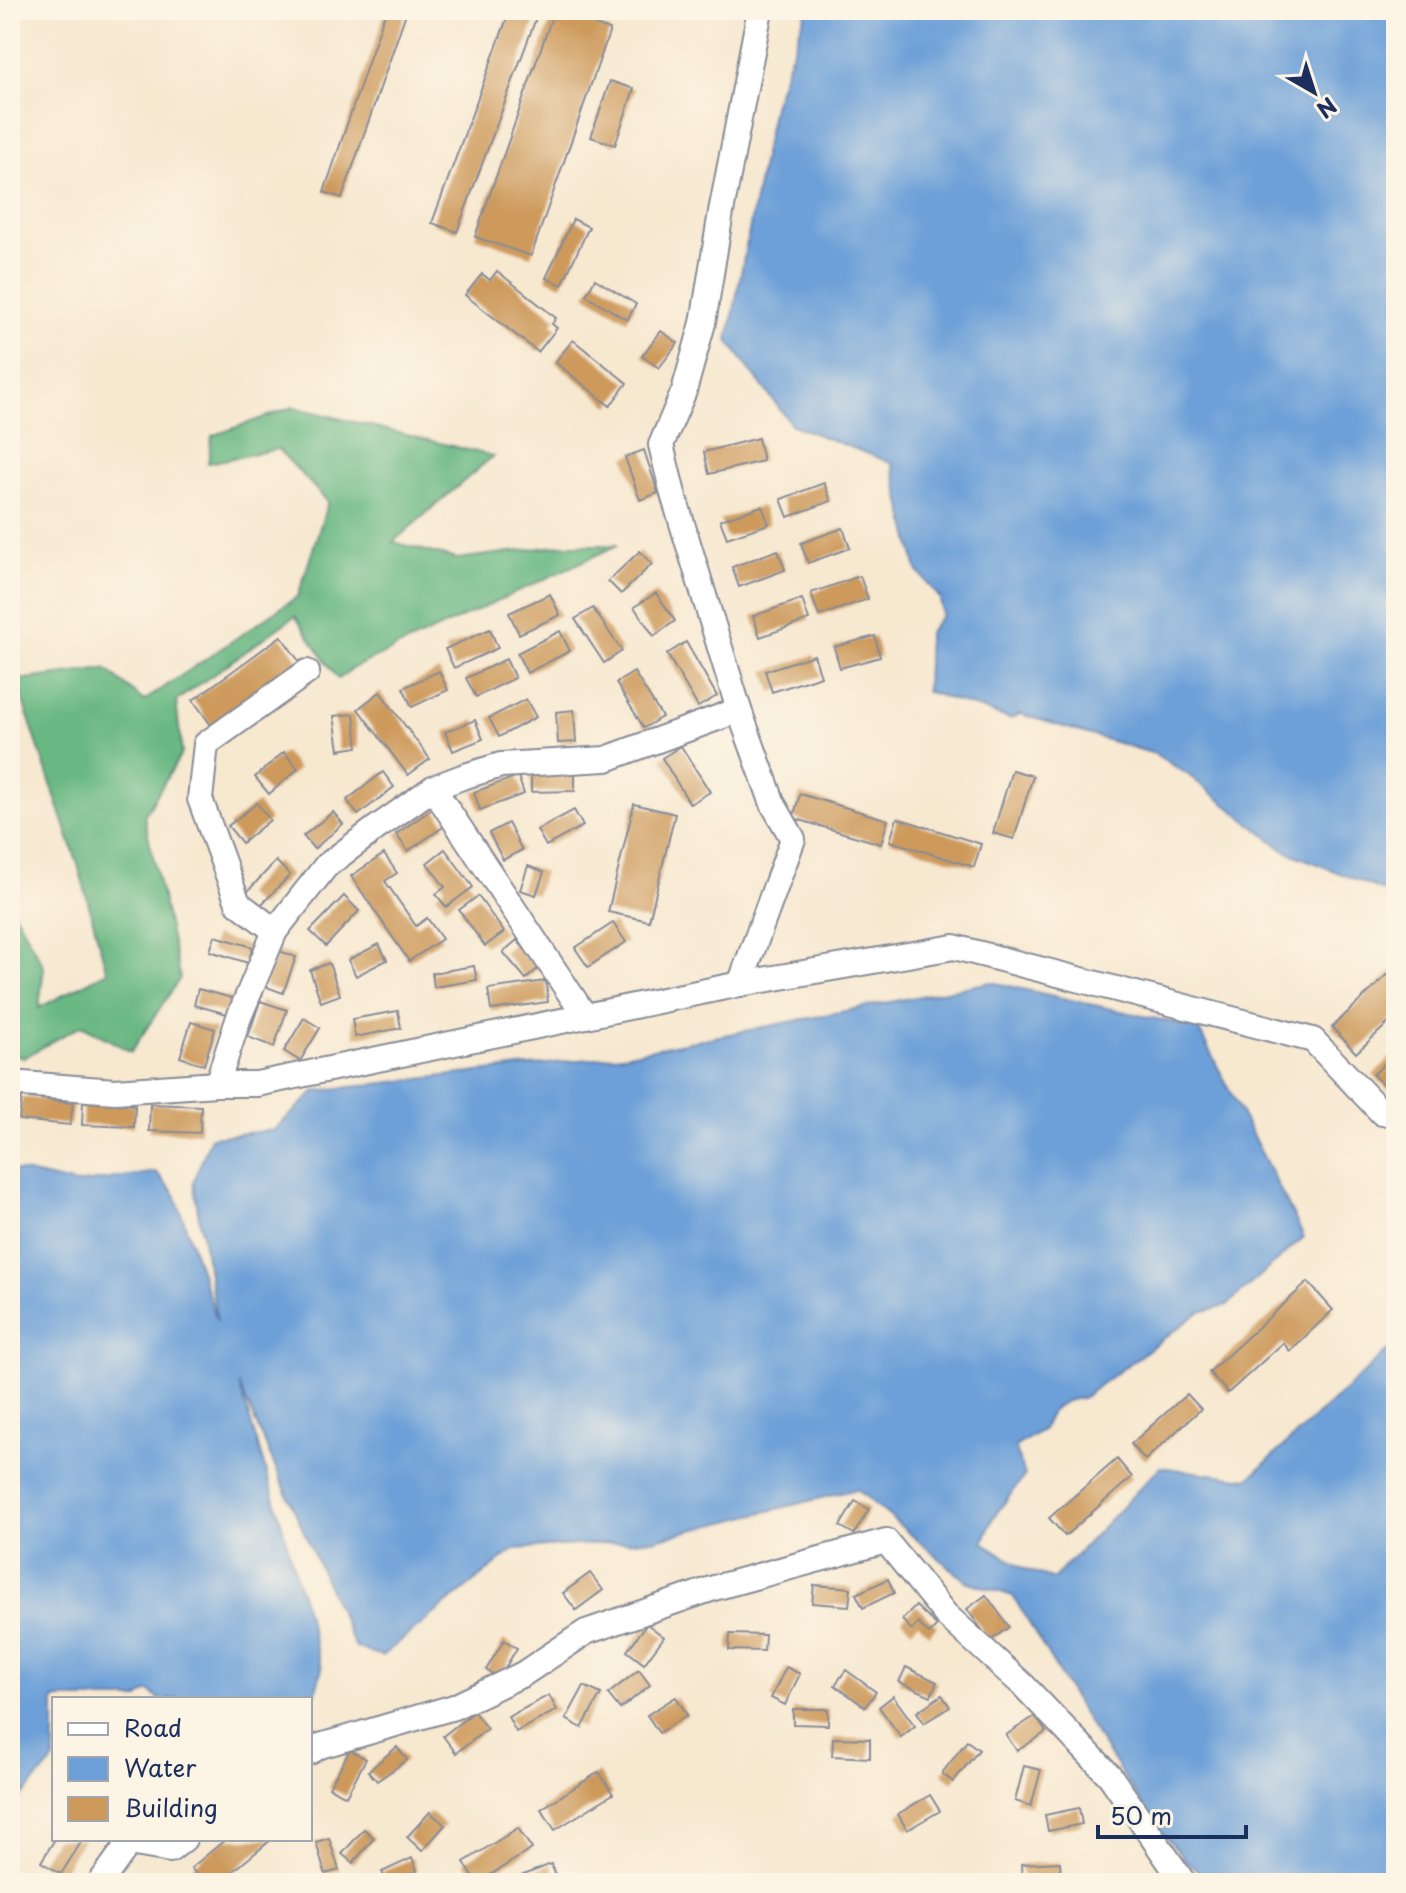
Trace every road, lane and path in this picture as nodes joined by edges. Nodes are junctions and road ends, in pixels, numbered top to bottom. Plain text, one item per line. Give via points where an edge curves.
1 (760, 10) edge
2 (307, 672) dead end
3 (739, 710) junction
4 (433, 788) junction
5 (275, 931) junction
6 (740, 984) junction
7 (585, 1016) junction
8 (10, 1083) edge
9 (217, 1084) junction
10 (1382, 1113) dead end
11 (312, 1751) edge
12 (181, 1841) edge
13 (100, 1883) edge
14 (1184, 1883) edge

1 - 3 street via 703,323 684,391 661,445
2 - 5 street via 206,744 200,799 238,903
3 - 4 street via 606,759 501,765
3 - 6 street via 773,804 793,839
4 - 5 street via 326,866
4 - 7 street
5 - 9 street
6 - 7 street
6 - 10 street via 954,947 1313,1040
7 - 9 street via 257,1084
8 - 9 street via 115,1091
11 - 14 street via 454,1707 523,1674 586,1632 714,1588 886,1541 946,1615 1110,1776
12 - 13 street via 170,1850 129,1843

